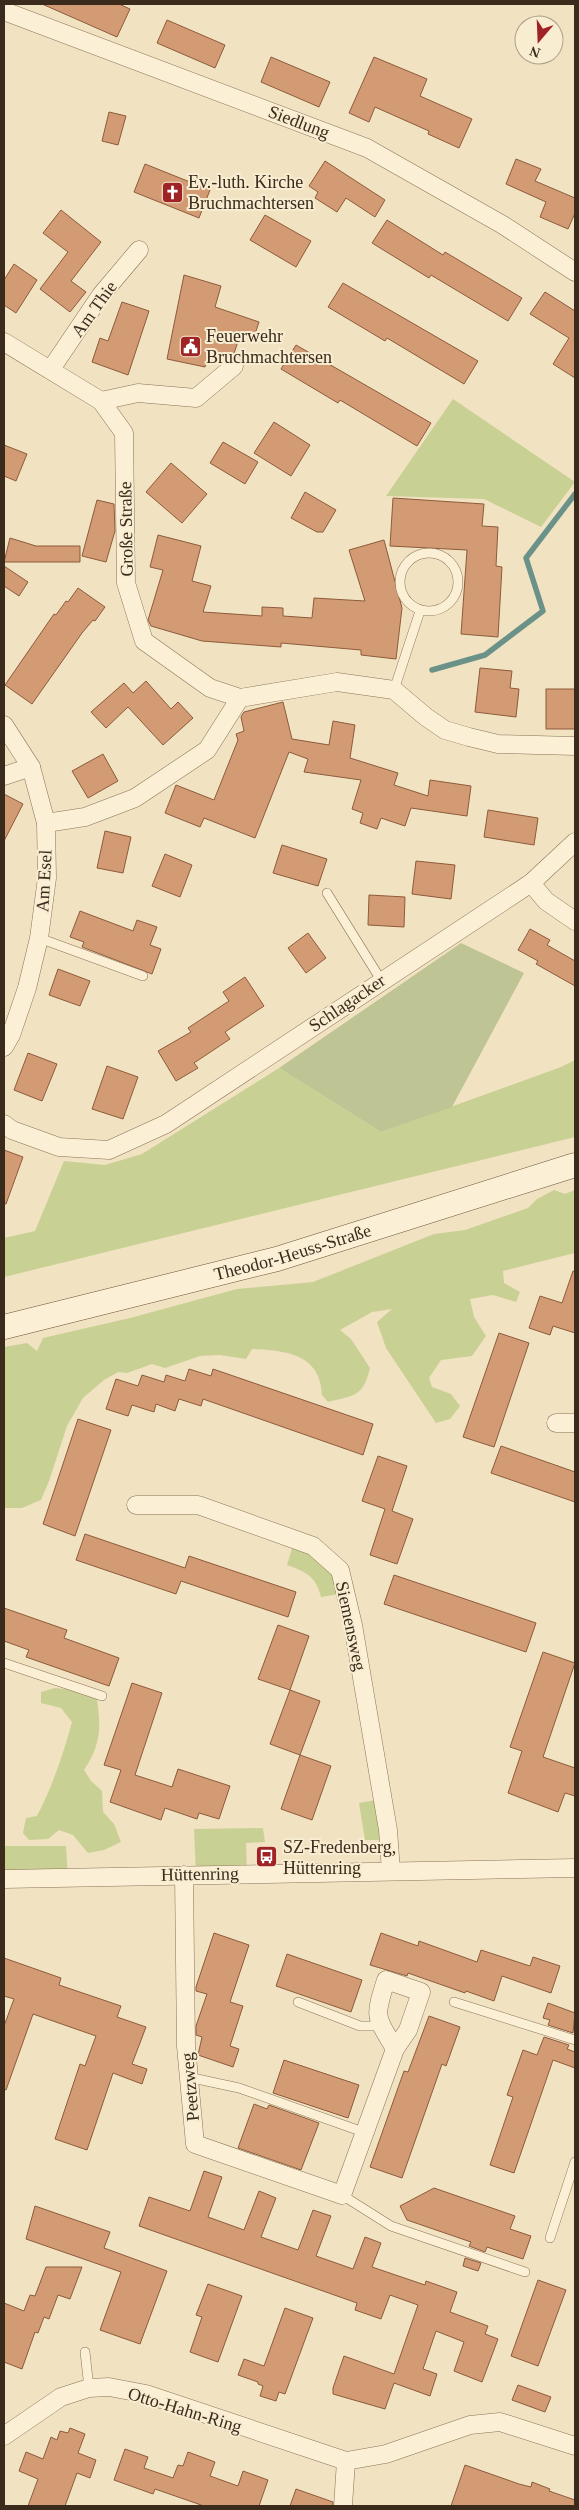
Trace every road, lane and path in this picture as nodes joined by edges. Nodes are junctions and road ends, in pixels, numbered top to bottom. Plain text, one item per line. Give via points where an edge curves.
1 (4, 10) edge
2 (139, 250) dead end
3 (575, 272) edge
4 (4, 342) edge
5 (234, 366) dead end
6 (51, 369) junction
7 (101, 401) junction
8 (420, 610) junction
9 (394, 690) junction
10 (240, 698) junction
11 (4, 725) edge
12 (575, 746) edge
13 (31, 767) junction
14 (4, 776) edge
15 (46, 823) junction
16 (575, 842) edge
17 (531, 883) junction
18 (327, 893) dead end
19 (575, 920) edge
20 (39, 938) junction
21 (143, 976) dead end
22 (381, 980) junction
23 (4, 1047) edge
24 (4, 1124) edge
25 (575, 1165) edge
26 (4, 1327) edge
27 (556, 1423) dead end
28 (575, 1423) edge
29 (136, 1505) dead end
30 (4, 1663) edge
31 (102, 1696) dead end
32 (575, 1868) edge
33 (390, 1871) junction
34 (184, 1875) junction
35 (4, 1879) edge
36 (298, 2002) dead end
37 (454, 2002) dead end
38 (381, 2026) junction
39 (575, 2040) edge
40 (395, 2049) junction
41 (188, 2077) junction
42 (366, 2133) junction
43 (575, 2162) edge
44 (342, 2195) junction
45 (550, 2238) dead end
46 (525, 2272) dead end
47 (85, 2352) dead end
48 (89, 2388) junction
49 (4, 2436) edge
50 (575, 2446) edge
51 (346, 2461) junction
52 (342, 2506) edge

1 - 3 street, Siedlung via 367,148 503,225
2 - 6 street, Am Thie via 101,295
4 - 6 street, Große Straße
5 - 7 street via 196,398 138,393
6 - 7 street, Große Straße
7 - 10 street, Große Straße via 124,433 126,583 144,641 210,688
8 - 8 lane via 439,610 448,605 458,589 456,570 434,553 424,553 407,563 400,580 405,599
8 - 9 lane
9 - 10 street, Große Straße via 337,682
9 - 12 street via 445,730 498,744
10 - 15 street via 207,750 135,798 85,817
11 - 13 street, Am Esel
13 - 14 street
13 - 15 street, Am Esel
15 - 20 street, Am Esel via 46,878
16 - 17 street, Schlagacker
17 - 19 street via 546,901
17 - 22 street, Schlagacker
18 - 22 lane
20 - 21 lane, Am Esel
20 - 23 street, Am Esel via 27,988
22 - 24 street, Schlagacker via 166,1124 109,1150 59,1148
25 - 26 street, Theodor-Heuss-Straße via 277,1259
27 - 28 street
29 - 33 street, Siemensweg via 198,1505 313,1546 340,1570 353,1625 388,1830
30 - 31 lane
32 - 33 street, Hüttenring
33 - 34 street, Hüttenring
34 - 35 street, Hüttenring
34 - 41 street, Peetzweg
36 - 38 lane via 360,2026
37 - 39 lane
38 - 40 street
38 - 40 street via 376,2012 386,1980 421,1992 408,2030
40 - 42 street
41 - 42 lane via 239,2088
41 - 44 street, Peetzweg via 195,2144
42 - 44 street
43 - 45 lane
44 - 46 lane, Peetzweg via 391,2226
47 - 48 lane
48 - 49 street, Otto-Hahn-Ring via 61,2397
48 - 51 street, Otto-Hahn-Ring via 109,2387 146,2394
50 - 51 street, Otto-Hahn-Ring via 500,2422 470,2425 386,2454
51 - 52 street

